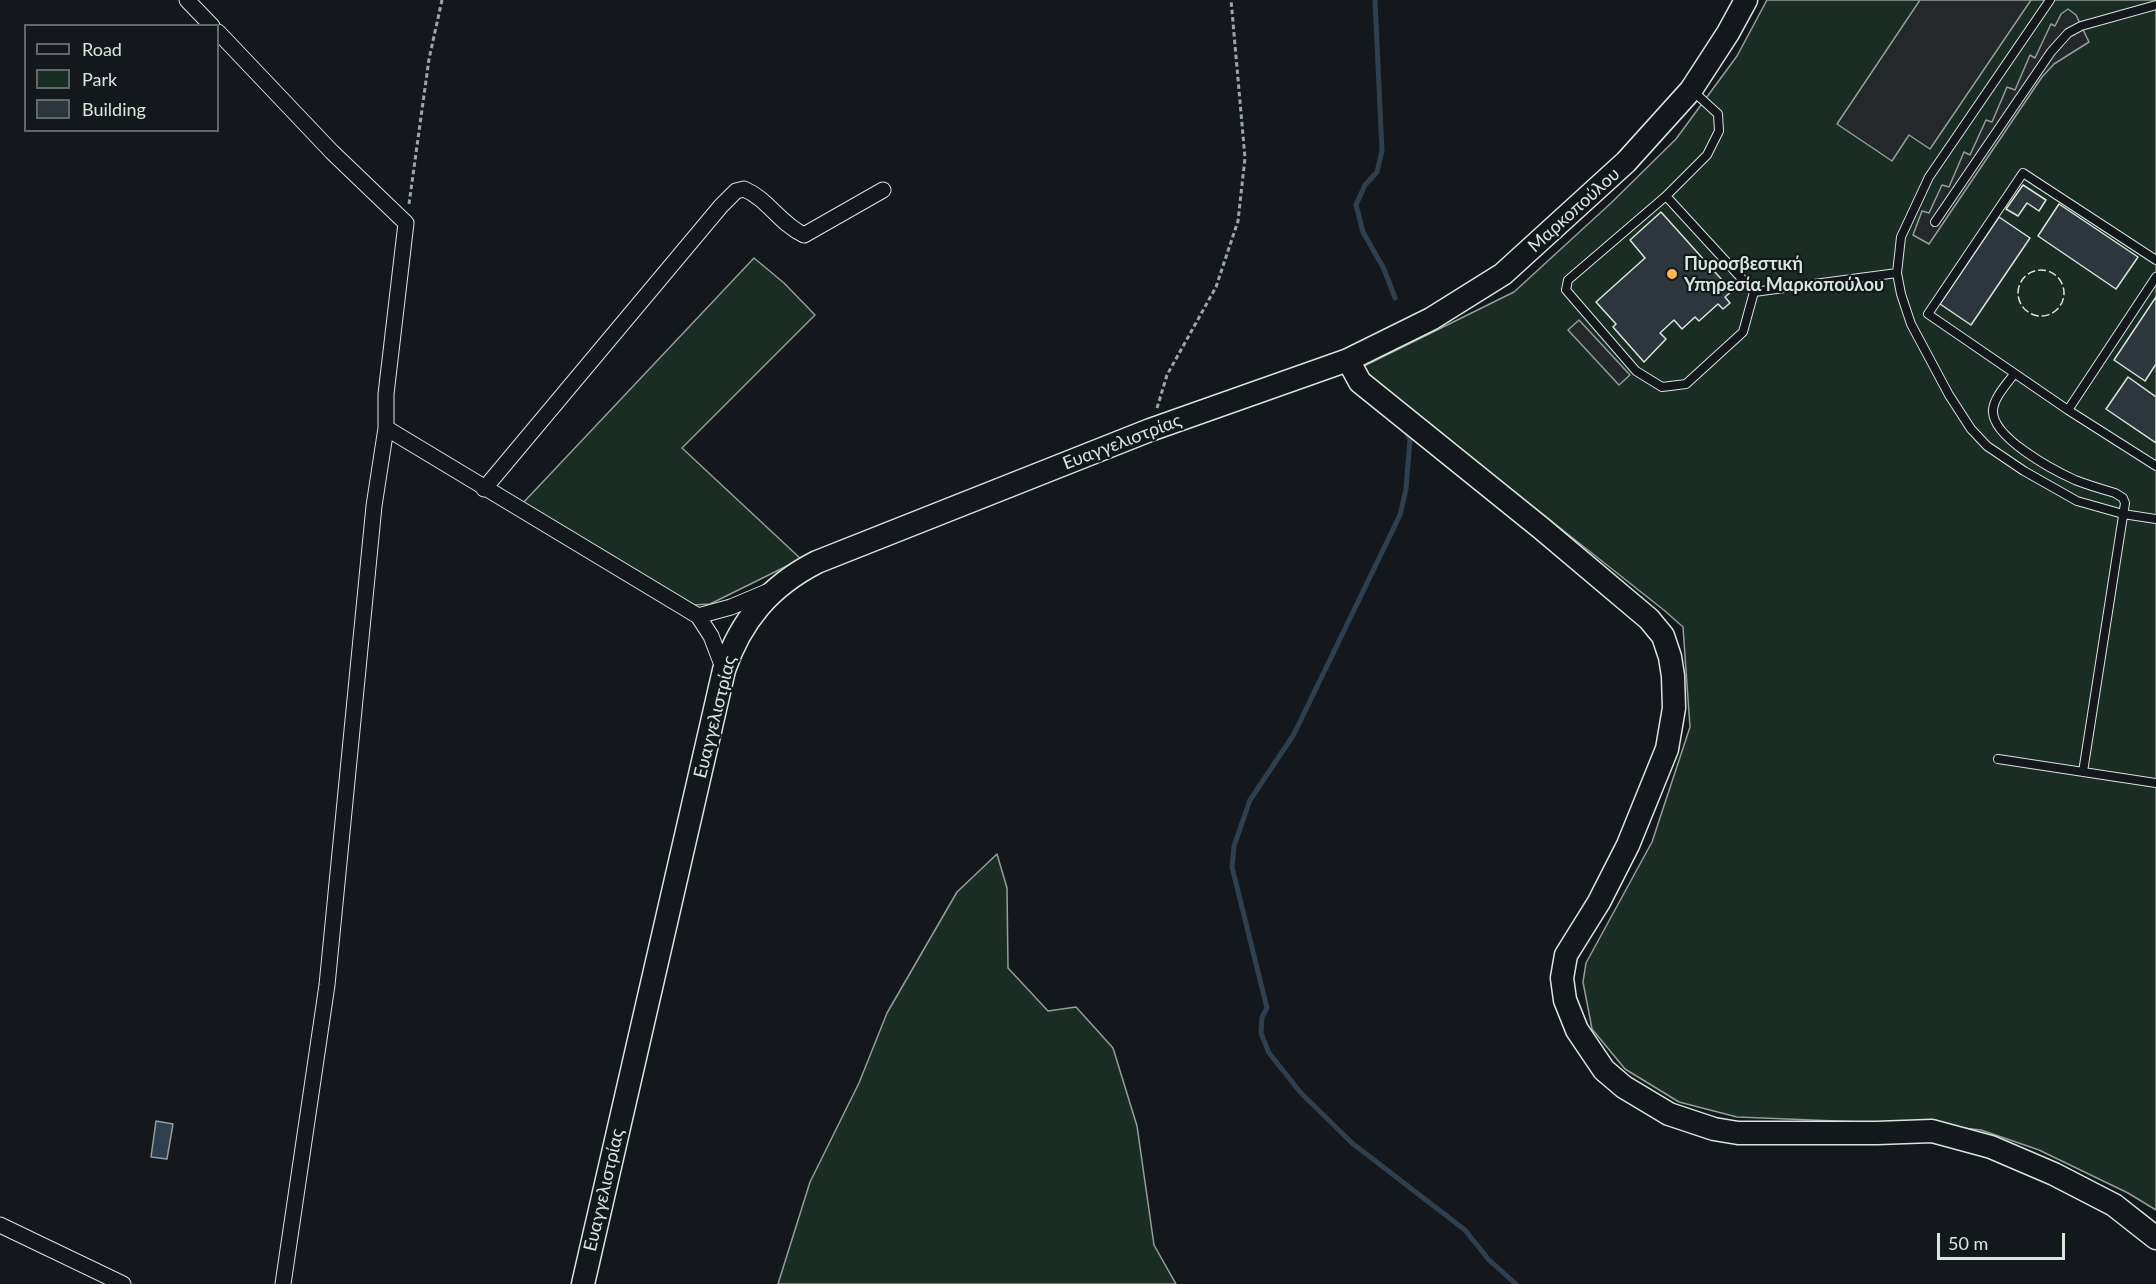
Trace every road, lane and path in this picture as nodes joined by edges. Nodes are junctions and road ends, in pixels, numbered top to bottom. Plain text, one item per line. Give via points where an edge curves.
1 (188, 0) edge
2 (442, 0) edge
3 (1231, 0) edge
4 (1746, 0) edge
5 (2050, 0) edge
6 (2156, 5) edge
7 (210, 24) edge
8 (219, 33) edge
9 (1691, 90) junction
10 (883, 190) dead end
11 (1666, 195) junction
12 (1935, 222) dead end
13 (406, 223) junction
14 (2156, 260) edge
15 (1897, 273) junction
16 (2156, 277) edge
17 (1754, 292) junction
18 (1348, 360) junction
19 (2014, 374) junction
20 (2068, 410) junction
21 (386, 428) junction
22 (1150, 430) junction
23 (2156, 466) edge
24 (484, 489) junction
25 (2123, 514) junction
26 (2156, 519) edge
27 (775, 589) junction
28 (698, 616) junction
29 (724, 670) junction
30 (1998, 759) dead end
31 (2083, 772) junction
32 (2156, 783) edge
33 (0, 1226) edge
34 (2156, 1238) edge
35 (123, 1284) edge
36 (283, 1284) edge
37 (583, 1284) edge

1 - 7 street
2 - 13 path via 429,59
3 - 22 path via 1245,158 1238,221 1216,287 1167,375
4 - 9 main road, Μαρκοπούλου
5 - 15 lane via 1929,177 1900,237
6 - 12 lane via 2068,33
8 - 13 street
9 - 11 lane via 1718,114 1719,130 1707,155
9 - 18 main road, Μαρκοπούλου via 1626,162 1503,274 1431,319
10 - 24 street via 804,235 793,230 756,194 744,189 736,191
11 - 17 lane
11 - 17 lane via 1568,280 1566,290 1636,371 1662,387 1686,384 1743,332
13 - 21 street via 386,394
14 - 19 lane via 2023,173 1928,314
15 - 17 lane
15 - 25 lane via 1911,324 1971,429 1987,446 2077,501
16 - 20 lane
18 - 22 main road, Ευαγγελιστρίας
18 - 34 main road via 1360,382 1649,619 1667,646 1674,708 1667,749 1628,844 1566,955 1562,978 1565,1000 1577,1030 1604,1070 1669,1114 1714,1129 1749,1133 1932,1131 1990,1147 2114,1205
19 - 20 lane
19 - 25 lane via 1996,401 1995,422 2024,450 2059,472 2123,498
20 - 23 lane
21 - 24 street
21 - 36 street via 374,506 327,985
22 - 27 main road, Ευαγγελιστρίας via 817,562
24 - 28 street
25 - 26 lane
25 - 31 lane
27 - 28 street
27 - 29 main road, Ευαγγελιστρίας via 745,624
28 - 29 street via 711,636
29 - 37 main road, Ευαγγελιστρίας
30 - 31 lane
31 - 32 lane
33 - 35 street

